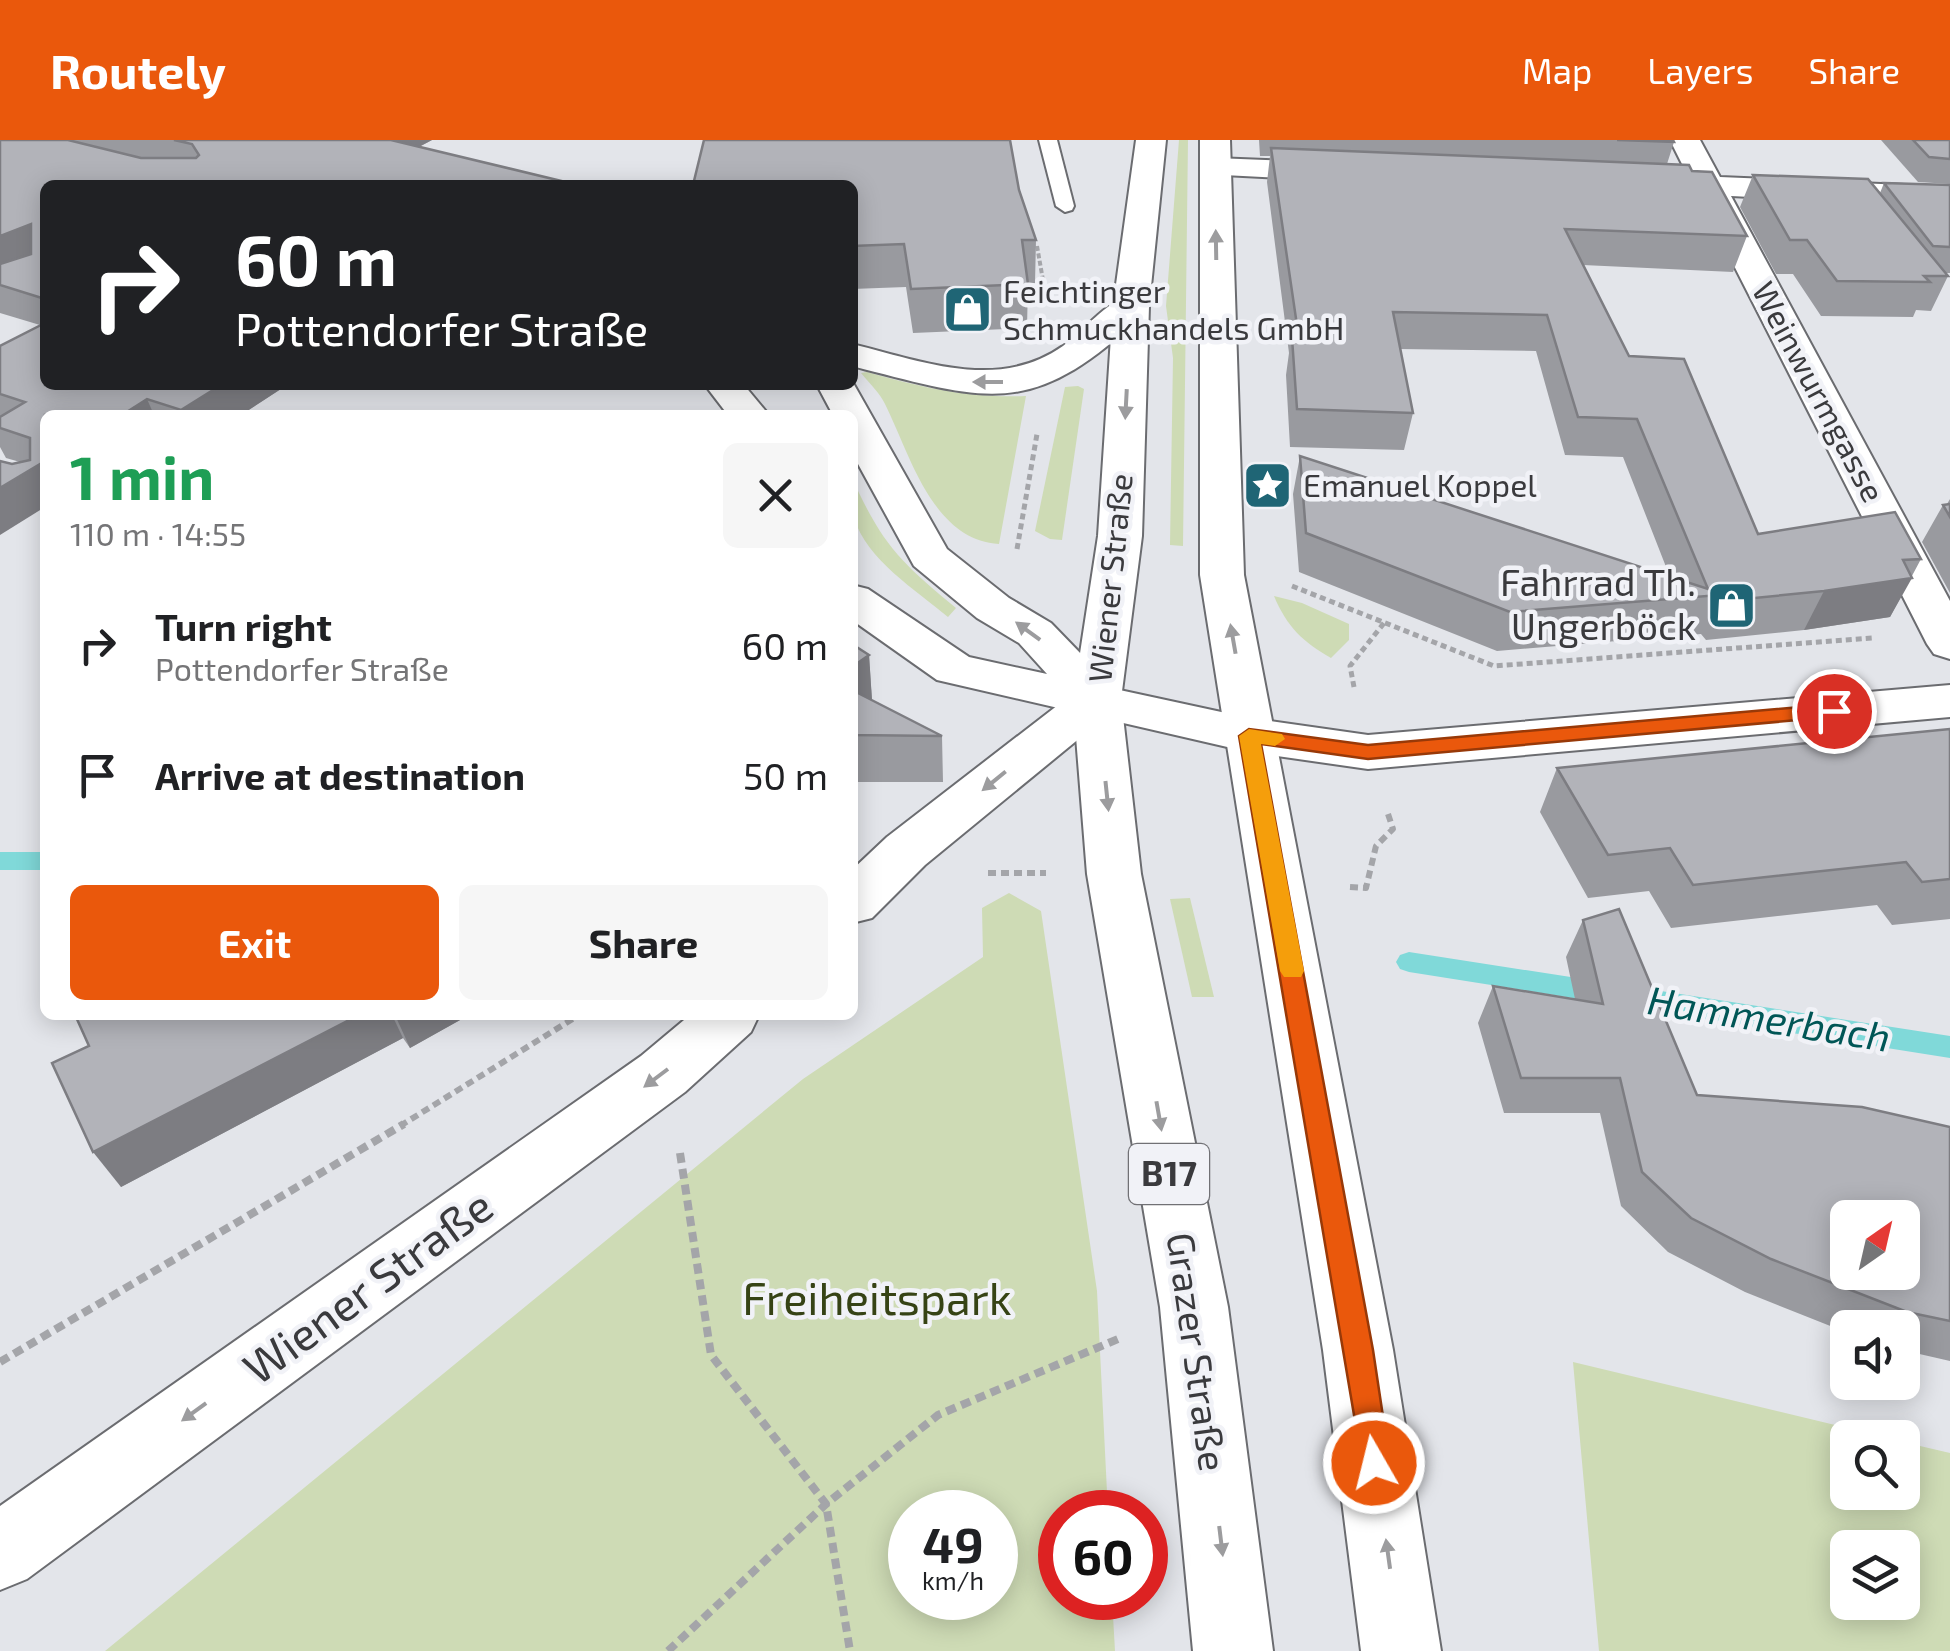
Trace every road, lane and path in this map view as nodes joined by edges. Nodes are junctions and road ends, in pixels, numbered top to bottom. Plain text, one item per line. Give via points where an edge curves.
1 (1048, 140) edge
2 (1151, 140) edge
3 (1685, 140) edge
4 (1215, 153) edge
5 (1379, 173) edge
6 (1612, 182) edge
7 (1710, 186) junction
8 (1950, 197) edge
9 (1065, 206) dead end
10 (1131, 306) junction
11 (858, 356) edge
12 (728, 390) edge
13 (745, 410) edge
14 (858, 426) edge
15 (858, 603) edge
16 (1384, 623) dead end
17 (1947, 638) edge
18 (1098, 698) junction
19 (1950, 701) edge
20 (1249, 736) junction
21 (972, 873) dead end
22 (1060, 874) dead end
23 (858, 897) edge
24 (570, 1020) edge
25 (724, 1020) edge
26 (663, 1074) junction
27 (1123, 1336) dead end
28 (0, 1362) edge
29 (826, 1504) junction
30 (0, 1552) edge
31 (668, 1651) edge
32 (850, 1651) edge
33 (1233, 1651) edge
34 (1402, 1651) edge

1 - 9 lane
2 - 10 main road, Wiener Straße / B17
3 - 7 main road, Weinwurmgasse
4 - 5 main road
20 -> 4 main road via 1222,575
6 - 7 main road
7 - 8 main road
7 - 17 main road, Weinwurmgasse
10 -> 11 main road via 1049,371 1014,382 968,382
10 -> 18 main road, Wiener Straße / B17 via 1120,536
12 - 13 main road
18 -> 14 main road via 1035,633 928,557
15 - 18 main road via 954,670
16 - 17 path via 1494,666
18 - 20 main road
18 -> 23 main road, Wiener Straße
18 -> 33 main road, Grazer Straße / B17 via 1114,874 1194,1306
19 - 20 main road via 1368,752
34 -> 20 main road via 1358,1350
21 - 22 path
24 - 28 path
25 - 26 main road, Wiener Straße
26 - 29 path via 712,1354
26 -> 30 main road, Wiener Straße
27 - 29 path via 938,1415
29 - 31 path
29 - 32 path

